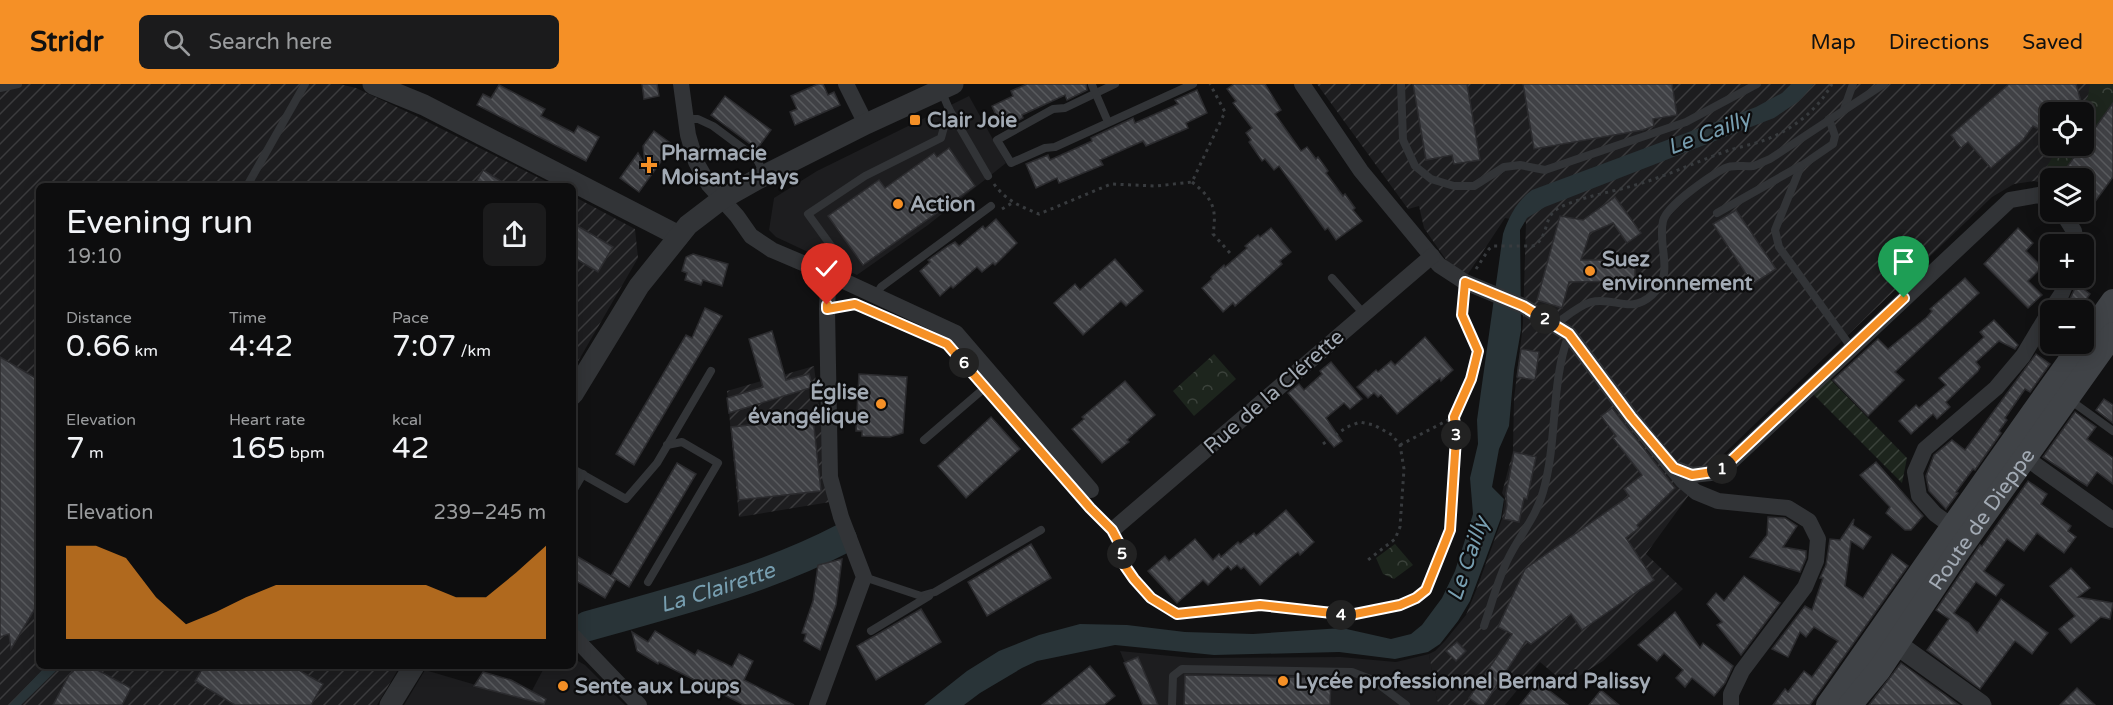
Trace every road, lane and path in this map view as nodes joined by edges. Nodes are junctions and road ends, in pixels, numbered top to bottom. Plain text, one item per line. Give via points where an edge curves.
1 (18, 84) edge
2 (305, 84) edge
3 (373, 84) edge
4 (681, 84) edge
5 (846, 84) edge
6 (1115, 84) edge
7 (1193, 84) edge
8 (1210, 84) edge
9 (1302, 84) edge
10 (1401, 84) edge
11 (1757, 84) edge
12 (1832, 84) edge
13 (1853, 84) edge
14 (1884, 84) edge
15 (1092, 85) edge
16 (947, 87) edge
17 (0, 88) edge
18 (405, 89) edge
19 (1096, 94) junction
20 (950, 109) junction
21 (1844, 110) junction
22 (686, 119) junction
23 (1829, 119) junction
24 (1108, 122) junction
25 (867, 124) junction
26 (1801, 166) junction
27 (765, 175) junction
28 (988, 176) joint
29 (1192, 182) junction
30 (249, 183) edge
31 (2040, 196) edge
32 (722, 199) junction
33 (991, 206) dead end
34 (1717, 213) dead end
35 (684, 230) junction
36 (1230, 253) dead end
37 (1431, 256) junction
38 (833, 276) junction
39 (1470, 277) junction
40 (1332, 278) dead end
41 (876, 295) junction
42 (2113, 302) edge
43 (1364, 314) junction
44 (2113, 317) edge
45 (2094, 328) edge
46 (1563, 329) junction
47 (2040, 329) edge
48 (2113, 333) edge
49 (1851, 347) junction
50 (2076, 354) edge
51 (711, 371) dead end
52 (995, 379) junction
53 (576, 389) edge
54 (2067, 398) junction
55 (1454, 417) junction
56 (2113, 431) edge
57 (924, 440) dead end
58 (1323, 444) dead end
59 (667, 445) junction
60 (1400, 445) junction
61 (2016, 451) junction
62 (1674, 468) junction
63 (576, 470) edge
64 (1720, 471) junction
65 (583, 474) junction
66 (576, 486) edge
67 (1087, 495) joint
68 (1718, 501) junction
69 (2113, 520) edge
70 (1112, 529) junction
71 (1041, 531) dead end
72 (1961, 532) junction
73 (1368, 560) dead end
74 (864, 577) junction
75 (648, 582) dead end
76 (935, 592) junction
77 (1484, 626) dead end
78 (871, 631) dead end
79 (576, 639) edge
80 (1885, 643) junction
81 (1870, 661) dead end
82 (412, 669) edge
83 (390, 705) edge
84 (639, 705) edge
85 (817, 705) edge
86 (1172, 705) edge
87 (1406, 705) edge
88 (1731, 705) edge
89 (1828, 705) edge
90 (1839, 705) edge
91 (1850, 705) edge
92 (1981, 705) edge

1 - 17 lane
2 - 30 lane
3 - 18 street
4 - 22 street
5 - 25 street
6 - 19 lane
7 - 24 lane
8 - 29 path via 1225,112
9 - 37 street via 1361,171
10 - 11 lane via 1403,140 1416,166 1431,180 1454,186 1473,186 1504,166 1545,170 1686,122
12 - 39 path via 1789,129 1661,178 1555,210 1542,240 1533,246 1493,246
13 - 21 lane
14 - 21 lane
15 - 19 lane
16 - 20 lane
16 - 25 street
18 - 35 street
19 - 24 lane
19 - 24 lane via 1065,108 1053,109 997,140 1011,163
20 - 28 lane
20 - 38 lane via 941,138 866,176 808,214 840,258
21 - 23 lane
22 - 27 lane via 698,119 713,126 756,158
22 - 32 street via 696,162
23 - 26 lane via 1835,136 1833,144
23 - 46 lane via 1770,159 1754,166 1727,167 1680,198 1663,221 1665,272 1661,286 1640,304 1592,302 1576,310
25 - 27 street
26 - 34 lane
26 - 49 lane via 1775,230 1779,247
27 - 32 street
28 - 29 path via 1012,203 1040,214 1111,184 1156,186
29 - 36 path via 1206,194 1216,215 1213,234
31 - 49 street via 2010,200
32 - 35 street
32 - 38 street via 760,243
33 - 41 lane via 881,287
35 - 53 street via 639,286
37 - 39 street via 1439,265
37 - 43 street, Rue de la Clérette
38 - 41 street
38 - 74 street via 827,309 830,477
39 - 46 street via 1493,294
39 - 55 path via 1462,315 1478,351
40 - 43 lane
41 - 52 street via 956,333
42 - 45 main road, Route de Dieppe
43 - 70 street, Rue de la Clérette
44 - 61 lane
46 - 62 street
46 - 77 lane via 1549,468 1532,520 1508,557
47 - 72 street via 1996,388 1925,449 1915,472 1919,496 1935,514
48 - 54 main road, Route de Dieppe
49 - 64 street
50 - 61 main road, Route de Dieppe
51 - 59 lane
52 - 57 lane
52 - 67 street
54 - 56 lane
54 - 61 main road, Route de Dieppe
55 - 60 path
55 - 70 path via 1450,530 1426,590 1400,605 1350,615 1260,605 1177,614 1151,598 1134,579 1125,566
58 - 60 path via 1360,422 1392,435
59 - 65 lane via 626,499
59 - 75 lane via 682,442 718,463
60 - 73 path via 1404,469 1400,527 1395,539
61 - 69 street
61 - 72 main road, Route de Dieppe
62 - 64 street via 1692,475
62 - 68 street via 1696,492
63 - 65 lane
64 - 68 street
65 - 66 lane
67 - 70 path
68 - 88 street via 1788,508 1809,521 1818,539 1816,561 1805,586 1742,671 1731,694
71 - 76 lane
72 - 80 main road, Route de Dieppe
74 - 76 lane via 921,596
74 - 85 street
76 - 78 lane
79 - 84 street
80 - 89 main road, Route de Dieppe
80 - 91 main road, Route de Dieppe via 1868,684
80 - 92 street
81 - 90 lane
82 - 83 street
86 - 87 lane via 1173,676 1182,669 1352,672 1373,680

